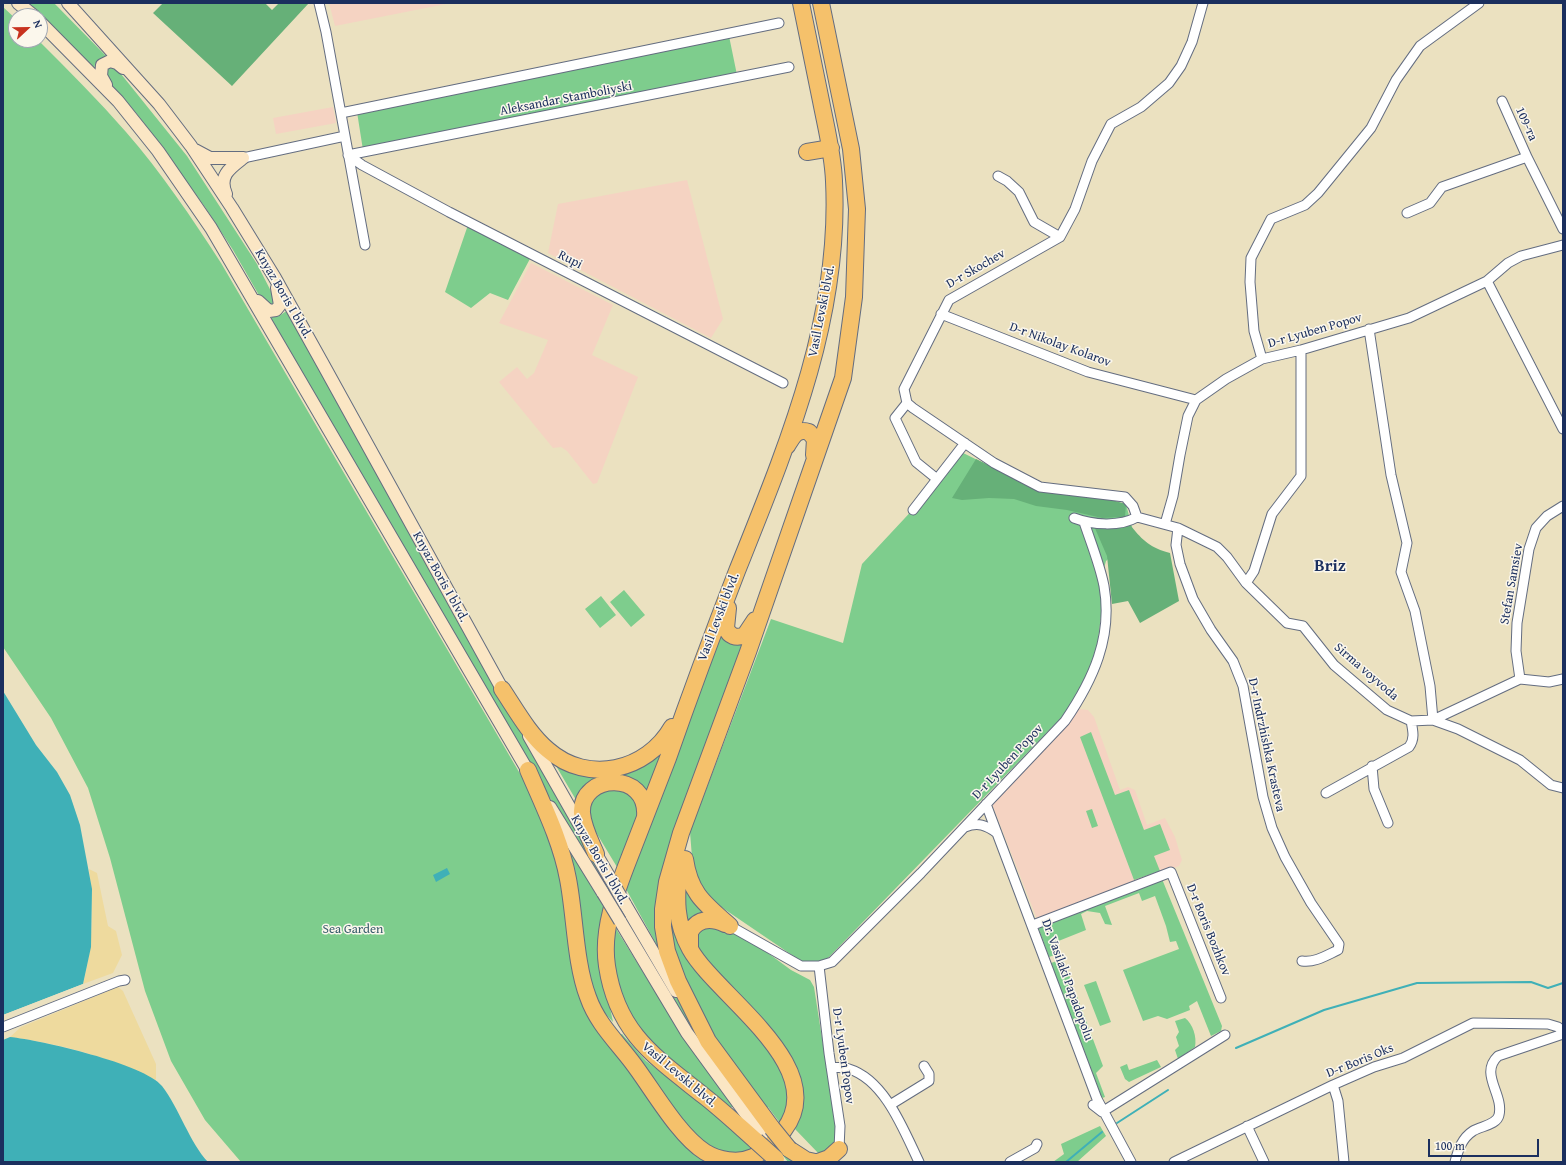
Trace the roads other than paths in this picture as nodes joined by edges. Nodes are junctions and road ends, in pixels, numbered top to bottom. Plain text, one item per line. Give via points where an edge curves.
1 (68, 3) edge
2 (319, 3) edge
3 (802, 3) edge
4 (820, 3) edge
5 (1202, 3) edge
6 (1480, 3) edge
7 (779, 23) dead end
8 (48, 30) edge
9 (789, 67) dead end
10 (140, 84) junction
11 (118, 101) junction
12 (1502, 102) dead end
13 (341, 113) junction
14 (345, 136) junction
15 (191, 146) junction
16 (831, 148) junction
17 (807, 152) dead end
18 (348, 155) junction
19 (243, 158) junction
20 (1527, 158) junction
21 (998, 176) dead end
22 (232, 208) junction
23 (1407, 213) dead end
24 (1563, 229) edge
25 (1060, 237) junction
26 (365, 245) dead end
27 (1563, 245) edge
28 (275, 278) junction
29 (1487, 281) junction
30 (249, 292) junction
31 (941, 314) junction
32 (1369, 329) junction
33 (1301, 350) junction
34 (1262, 359) junction
35 (783, 383) dead end
36 (1196, 400) junction
37 (908, 403) junction
38 (1563, 429) edge
39 (965, 443) junction
40 (780, 459) junction
41 (813, 464) junction
42 (937, 479) junction
43 (1563, 506) edge
44 (913, 510) dead end
45 (1136, 516) junction
46 (1074, 518) dead end
47 (1084, 522) junction
48 (1165, 524) junction
49 (1178, 528) junction
50 (1246, 583) junction
51 (731, 586) junction
52 (766, 600) junction
53 (1520, 679) junction
54 (1563, 680) edge
55 (502, 690) junction
56 (688, 699) junction
57 (1433, 720) junction
58 (1411, 721) junction
59 (1372, 766) junction
60 (528, 770) junction
61 (1563, 788) edge
62 (1326, 793) dead end
63 (986, 804) junction
64 (687, 818) junction
65 (644, 819) junction
66 (1388, 823) dead end
67 (964, 828) junction
68 (681, 833) junction
69 (998, 833) junction
70 (596, 854) junction
71 (1033, 925) junction
72 (730, 926) junction
73 (690, 949) junction
74 (1302, 961) dead end
75 (819, 966) junction
76 (125, 980) dead end
77 (611, 984) junction
78 (1222, 998) dead end
79 (3, 1026) edge
80 (1563, 1033) edge
81 (1224, 1036) dead end
82 (708, 1041) junction
83 (617, 1044) junction
84 (924, 1066) dead end
85 (831, 1067) junction
86 (1333, 1085) junction
87 (890, 1105) junction
88 (1092, 1105) dead end
89 (1102, 1112) junction
90 (1247, 1126) junction
91 (763, 1135) junction
92 (1037, 1144) dead end
93 (836, 1156) edge
94 (781, 1158) edge
95 (799, 1162) edge
96 (815, 1162) edge
97 (818, 1162) edge
98 (919, 1162) edge
99 (1010, 1162) edge
100 (1131, 1162) edge
101 (1174, 1162) edge
102 (1264, 1162) edge
103 (1344, 1162) edge
104 (1455, 1162) edge

1 - 10 main road, Knyaz Boris I blvd.
2 - 13 street
3 - 16 highway, Vasil Levski blvd.
4 - 41 highway, Vasil Levski blvd. via 855,148 857,209 856,267 843,378
5 - 25 street, D-r Skochev via 1192,42 1181,66 1169,83 1141,107 1111,124 1092,161 1066,229
6 - 34 street via 1420,46 1396,80 1371,128 1318,193 1305,204 1271,218 1251,258 1254,331
7 - 13 street
8 - 11 main road, Knyaz Boris I blvd.
9 - 18 street, Aleksandar Stamboliyski
10 - 11 main road via 117,63 104,63 101,67 101,76
10 - 15 main road, Knyaz Boris I blvd.
11 - 30 main road, Knyaz Boris I blvd. via 184,187
12 - 20 street, 109-та
13 - 14 street
14 - 18 street
14 - 19 street
15 - 19 main road via 210,158
15 - 22 main road, Knyaz Boris I blvd.
16 - 17 highway
16 - 40 highway, Vasil Levski blvd. via 834,180 831,267 812,362
18 - 26 street
18 - 35 street, Rupi via 442,208
19 - 22 main road via 226,171 223,180 224,191
20 - 23 street via 1442,187 1430,203
20 - 24 street, 109-та
21 - 25 street via 1019,192 1034,222
22 - 28 main road, Knyaz Boris I blvd.
25 - 31 street, D-r Skochev via 949,300
27 - 29 street, D-r Lyuben Popov via 1521,256 1508,263
28 - 30 main road via 280,305 273,312 265,308
28 - 55 main road, Knyaz Boris I blvd.
29 - 32 street, D-r Lyuben Popov via 1409,318
29 - 38 street
30 - 60 main road, Knyaz Boris I blvd.
31 - 36 street, D-r Nikolay Kolarov via 1088,372
31 - 37 street, D-r Skochev via 904,389
32 - 33 street, D-r Lyuben Popov
32 - 57 street via 1391,475 1407,543 1401,572 1415,611 1430,686
33 - 34 street, D-r Lyuben Popov
33 - 50 street via 1301,476 1272,514 1254,572
34 - 36 street, D-r Lyuben Popov via 1226,378
36 - 48 street, D-r Lyuben Popov via 1188,416
37 - 39 street
37 - 42 street via 895,418 916,462
39 - 42 street
39 - 45 street via 994,463 1040,487 1125,497 1133,506
40 - 41 highway via 795,434 804,430 815,438
40 - 51 highway, Vasil Levski blvd.
41 - 52 highway, Vasil Levski blvd.
42 - 44 street
43 - 53 street, Stefan Samsiev via 1547,516 1536,528 1529,549 1517,623 1516,651
45 - 47 street via 1129,521 1116,524
45 - 48 street, Sirma voyvoda
46 - 47 street
47 - 63 street, D-r Lyuben Popov via 1099,568 1106,603 1105,628 1099,659 1089,683 1065,721
48 - 49 street, Sirma voyvoda
49 - 50 street, Sirma voyvoda via 1222,551
49 - 74 street, D-r Indrzhishka Krasteva via 1176,545 1180,564 1193,599 1233,661 1242,686 1263,797 1272,828 1311,903 1339,944 1338,950 1322,958 1309,962
50 - 58 street, Sirma voyvoda via 1287,623 1303,626 1334,664 1387,710
51 - 52 highway via 726,625 732,636 741,637 748,633
51 - 56 highway, Vasil Levski blvd.
52 - 64 highway, Vasil Levski blvd.
53 - 54 street via 1549,682
53 - 57 street
55 - 56 highway via 535,737 548,750 571,764 595,770 612,770 628,765 657,748 667,736
55 - 70 main road, Knyaz Boris I blvd.
56 - 65 highway, Vasil Levski blvd.
57 - 58 street, Sirma voyvoda
57 - 61 street, Sirma voyvoda via 1458,729 1520,760 1551,785
58 - 59 street via 1414,736 1409,747
59 - 62 street
59 - 66 street via 1374,789
60 - 83 highway via 560,848 568,876 584,986 598,1017
60 - 91 main road, Knyaz Boris I blvd., bridge via 687,1033
63 - 67 street, D-r Lyuben Popov
63 - 69 street, Dr. Vasilaki Papadopolu
64 - 68 highway, Vasil Levski blvd.
64 - 72 highway via 684,855 690,883 703,903
65 - 70 highway via 645,809 642,800 630,786 610,782 595,788 587,796 582,811
65 - 77 highway, Vasil Levski blvd. via 609,920 606,950
67 - 69 street via 976,823
67 - 75 street, D-r Lyuben Popov via 900,896 832,962
68 - 73 highway via 676,905 679,923
68 - 82 highway, Vasil Levski blvd. via 665,891 664,936 674,973
69 - 71 street, Dr. Vasilaki Papadopolu
70 - 82 main road, Knyaz Boris I blvd., bridge
71 - 78 street, D-r Boris Bozhkov via 1171,872
71 - 89 street, Dr. Vasilaki Papadopolu
72 - 73 highway via 713,919 700,921 690,932
72 - 75 street, D-r Lyuben Popov via 801,966
73 - 83 highway via 705,970 761,1028 787,1067 794,1088 794,1101 791,1118 785,1130 760,1152 747,1159 723,1159 707,1153 692,1142
75 - 85 street, D-r Lyuben Popov
76 - 79 street
77 - 83 highway
77 - 91 highway, Vasil Levski blvd. via 622,1014 642,1045 653,1056 708,1098
80 - 86 street, D-r Boris Oks via 1558,1027 1548,1024 1473,1023 1403,1058 1374,1067
80 - 104 street via 1498,1056 1492,1062 1490,1071 1499,1102 1499,1115 1495,1121 1473,1131 1459,1146
81 - 89 street
82 - 91 highway, Knyaz Boris I blvd.
84 - 87 street via 929,1074 929,1081
85 - 87 street via 849,1068 870,1079
85 - 93 street, D-r Lyuben Popov via 840,1126
86 - 90 street, D-r Boris Oks
86 - 103 street via 1338,1101
87 - 98 street
88 - 89 street
89 - 100 street, Dr. Vasilaki Papadopolu
90 - 101 street, D-r Boris Oks
90 - 102 street
91 - 94 highway, Knyaz Boris I blvd., bridge
92 - 99 street via 1035,1148
93 - 97 highway
94 - 95 highway, Knyaz Boris I blvd.
94 - 96 highway

